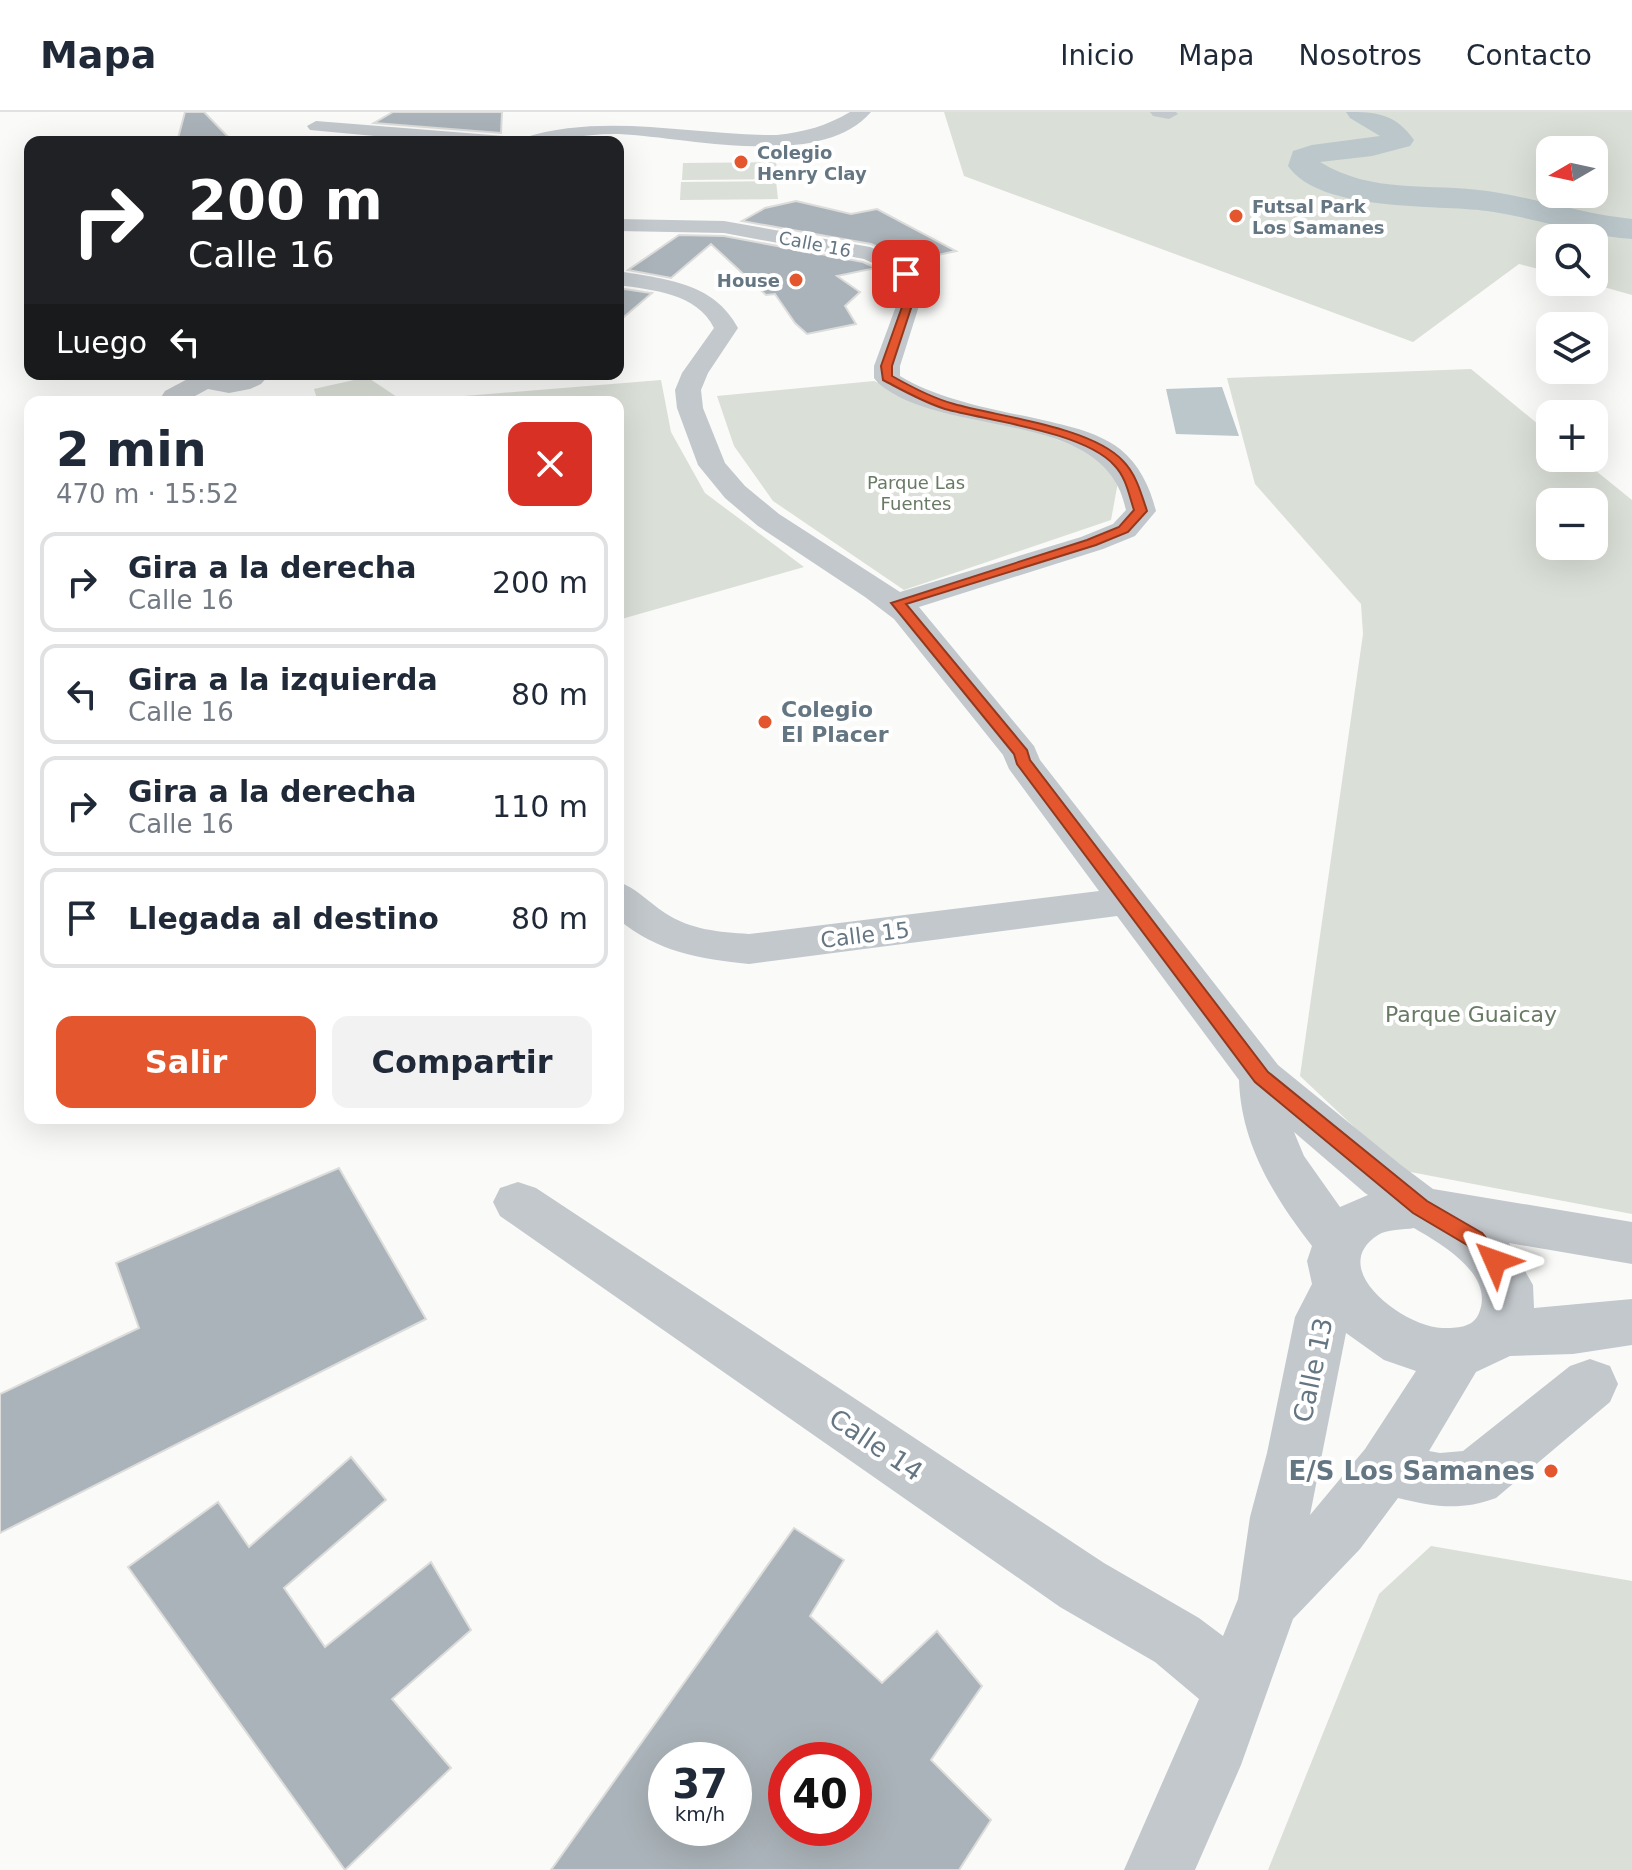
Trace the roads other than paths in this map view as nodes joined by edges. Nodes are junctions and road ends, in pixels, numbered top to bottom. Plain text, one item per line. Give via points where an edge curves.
1 (862, 112) edge
2 (422, 117) dead end
3 (316, 126) dead end
4 (371, 131) junction
5 (431, 136) edge
6 (552, 136) edge
7 (624, 225) edge
8 (624, 279) edge
9 (213, 380) edge
10 (214, 380) edge
11 (220, 380) edge
12 (262, 381) edge
13 (176, 396) edge
14 (193, 396) edge
15 (898, 603) junction
16 (1127, 901) junction
17 (624, 902) edge
18 (1262, 1077) junction
19 (518, 1202) dead end
20 (1420, 1207) junction
21 (1632, 1243) edge
22 (1339, 1264) junction
23 (1632, 1322) edge
24 (1478, 1342) junction
25 (1590, 1384) dead end
26 (1386, 1468) junction
27 (1269, 1599) junction
28 (1234, 1686) junction
29 (1159, 1870) edge

1 - 6 street via 832,130 777,139 719,140 609,129
2 - 4 street
3 - 4 street
4 - 5 street
7 - 15 street, Calle 16 via 724,227 870,254 900,267 913,290 887,378 947,406 1091,444 1120,464 1138,495 1141,511 1124,530
8 - 15 street via 677,290 721,316 724,335 698,367 688,391 702,442 727,485 831,562
9 - 13 street
10 - 14 street
11 - 12 street
15 - 16 street via 1021,754
16 - 17 street, Calle 15 via 749,949 693,944 649,925
16 - 18 street
18 - 20 street
18 - 22 street via 1261,1105 1268,1131
19 - 28 street, Calle 14 via 1082,1585 1177,1640
20 - 21 street
20 - 22 street via 1360,1220 1347,1230
20 - 24 street via 1474,1239 1495,1261 1507,1286 1509,1311
22 - 24 street via 1361,1317 1378,1331 1417,1349
22 - 27 street, Calle 13 via 1322,1317 1280,1517
23 - 24 street
24 - 26 street, Calle 13
25 - 26 street via 1475,1478 1440,1481
26 - 27 street, Calle 13 via 1339,1528
27 - 28 street, Calle 13
28 - 29 street, Calle 13 via 1207,1765

